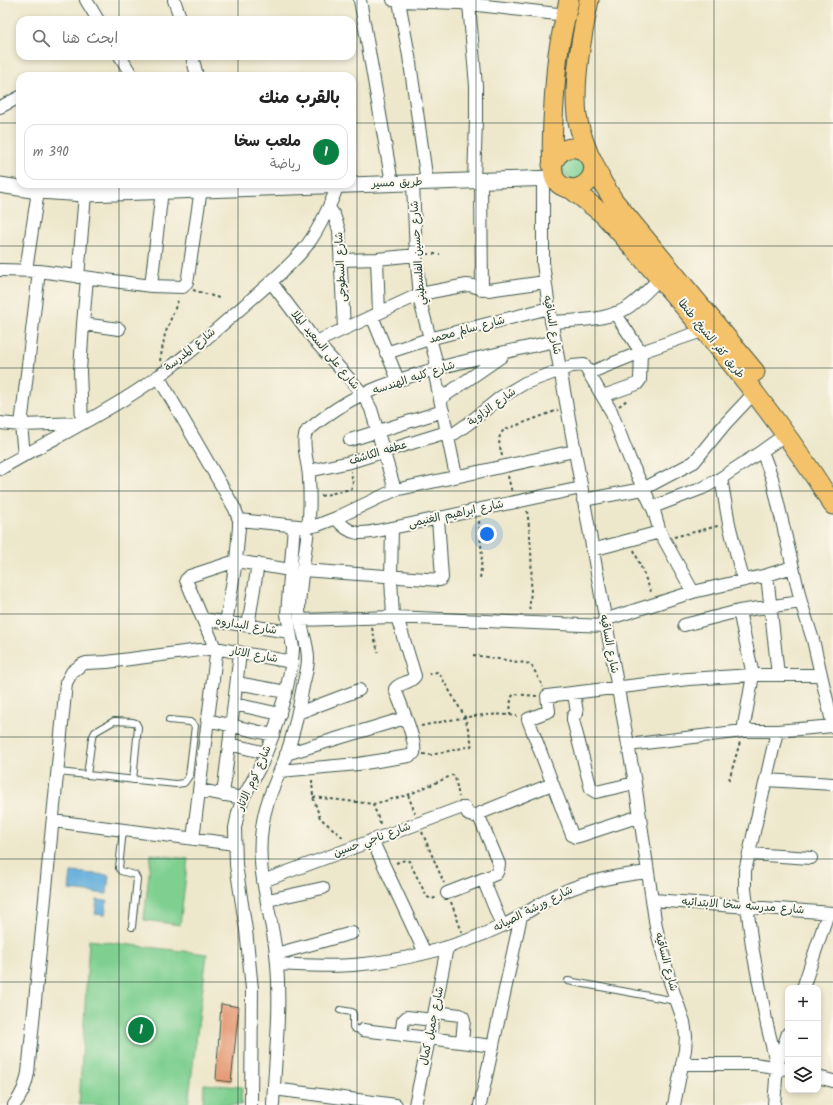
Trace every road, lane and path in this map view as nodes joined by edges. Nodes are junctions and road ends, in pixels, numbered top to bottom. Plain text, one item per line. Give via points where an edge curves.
1 (86, 0) edge
2 (174, 0) edge
3 (360, 0) edge
4 (589, 0) edge
5 (396, 1) edge
6 (463, 2) edge
7 (567, 8) edge
8 (96, 16) edge
9 (180, 16) edge
10 (122, 60) edge
11 (193, 60) edge
12 (130, 72) edge
13 (196, 72) edge
14 (16, 99) edge
15 (0, 107) edge
16 (591, 159) junction
17 (550, 174) junction
18 (477, 181) junction
19 (420, 183) junction
20 (392, 184) junction
21 (0, 185) edge
22 (356, 185) edge
23 (16, 188) edge
24 (19, 188) edge
25 (135, 188) edge
26 (187, 188) edge
27 (200, 188) edge
28 (336, 188) edge
29 (571, 189) junction
30 (162, 190) junction
31 (38, 191) junction
32 (85, 194) junction
33 (329, 208) junction
34 (416, 255) junction
35 (377, 259) junction
36 (341, 260) junction
37 (0, 270) edge
38 (26, 270) junction
39 (39, 271) junction
40 (83, 277) junction
41 (660, 278) junction
42 (271, 282) junction
43 (545, 282) junction
44 (151, 286) junction
45 (183, 287) junction
46 (482, 290) junction
47 (420, 294) junction
48 (219, 298) dead end
49 (549, 308) junction
50 (615, 313) junction
51 (376, 315) junction
52 (552, 322) junction
53 (83, 324) junction
54 (344, 328) junction
55 (119, 329) dead end
56 (705, 330) junction
57 (429, 339) junction
58 (555, 341) junction
59 (316, 342) junction
60 (508, 352) junction
61 (641, 352) junction
62 (386, 353) junction
63 (436, 369) junction
64 (560, 371) junction
65 (589, 373) junction
66 (158, 376) junction
67 (398, 380) junction
68 (755, 392) junction
69 (363, 394) junction
70 (603, 396) junction
71 (441, 405) junction
72 (566, 407) junction
73 (0, 423) edge
74 (82, 423) junction
75 (21, 425) junction
76 (378, 432) junction
77 (786, 434) junction
78 (447, 435) junction
79 (350, 440) dead end
80 (574, 451) junction
81 (762, 451) junction
82 (384, 452) junction
83 (24, 455) junction
84 (350, 462) junction
85 (505, 466) junction
86 (0, 469) edge
87 (309, 471) junction
88 (456, 476) junction
89 (721, 478) junction
90 (833, 480) edge
91 (581, 488) junction
92 (643, 489) junction
93 (395, 490) junction
94 (310, 498) junction
95 (519, 500) junction
96 (583, 500) junction
97 (833, 505) edge
98 (653, 507) junction
99 (477, 510) junction
100 (336, 518) junction
101 (438, 518) junction
102 (239, 520) junction
103 (729, 524) junction
104 (294, 526) junction
105 (308, 527) junction
106 (392, 528) junction
107 (662, 535) junction
108 (630, 540) junction
109 (592, 550) junction
110 (236, 561) junction
111 (258, 564) junction
112 (792, 568) junction
113 (290, 570) junction
114 (303, 570) junction
115 (767, 575) junction
116 (392, 578) junction
117 (480, 580) dead end
118 (743, 580) junction
119 (693, 592) junction
120 (801, 602) junction
121 (655, 603) junction
122 (770, 606) junction
123 (739, 611) junction
124 (368, 617) junction
125 (395, 617) junction
126 (202, 619) junction
127 (300, 620) junction
128 (226, 623) junction
129 (528, 623) junction
130 (605, 623) junction
131 (684, 625) dead end
132 (248, 626) junction
133 (290, 632) junction
134 (215, 648) junction
135 (378, 652) dead end
136 (240, 653) junction
137 (473, 655) dead end
138 (292, 662) junction
139 (753, 675) junction
140 (778, 675) junction
141 (820, 675) junction
142 (414, 679) junction
143 (237, 683) junction
144 (617, 688) junction
145 (358, 690) dead end
146 (286, 692) junction
147 (574, 692) junction
148 (547, 696) junction
149 (234, 704) junction
150 (298, 713) junction
151 (280, 714) junction
152 (465, 717) junction
153 (169, 720) dead end
154 (207, 720) junction
155 (407, 723) junction
156 (231, 726) junction
157 (833, 726) edge
158 (743, 731) junction
159 (777, 731) junction
160 (273, 735) junction
161 (229, 744) junction
162 (628, 745) junction
163 (266, 753) junction
164 (414, 753) junction
165 (286, 754) junction
166 (311, 768) junction
167 (280, 771) junction
168 (58, 772) junction
169 (87, 775) junction
170 (133, 780) junction
171 (729, 780) dead end
172 (766, 780) junction
173 (635, 783) junction
174 (552, 784) junction
175 (833, 784) edge
176 (199, 790) junction
177 (223, 795) junction
178 (408, 795) junction
179 (313, 797) junction
180 (243, 798) junction
181 (373, 804) junction
182 (460, 808) junction
183 (478, 814) junction
184 (640, 816) junction
185 (53, 821) junction
186 (419, 823) junction
187 (123, 830) junction
188 (385, 836) junction
189 (193, 839) junction
190 (372, 840) junction
191 (235, 844) junction
192 (354, 847) junction
193 (749, 854) junction
194 (811, 858) dead end
195 (386, 868) junction
196 (648, 872) junction
197 (483, 879) junction
198 (263, 881) junction
199 (323, 888) dead end
200 (447, 893) joint
201 (268, 900) junction
202 (652, 900) junction
203 (747, 907) junction
204 (831, 913) edge
205 (521, 916) junction
206 (132, 926) dead end
207 (502, 926) junction
208 (352, 933) dead end
209 (448, 947) junction
210 (425, 953) junction
211 (277, 959) junction
212 (568, 981) dead end
213 (804, 985) edge
214 (676, 1001) junction
215 (340, 1010) dead end
216 (434, 1016) junction
217 (363, 1030) joint
218 (401, 1034) junction
219 (430, 1038) junction
220 (462, 1042) junction
221 (494, 1046) junction
222 (785, 1050) edge
223 (682, 1064) junction
224 (782, 1068) edge
225 (821, 1078) edge
226 (833, 1082) edge
227 (274, 1089) junction
228 (14, 1105) edge
229 (251, 1105) edge
230 (273, 1105) edge
231 (396, 1105) edge
232 (415, 1105) edge
233 (480, 1105) edge
234 (674, 1105) edge
235 (774, 1105) edge

1 - 8 street
2 - 9 street
3 - 20 street
4 - 16 main road, طريق كفر الشيخ, طنطا via 578,68 577,117
5 - 6 street
5 - 19 street, شارع حسين الفلسطيني via 409,56
6 - 7 street
6 - 18 street via 476,86
7 - 17 main road via 558,55
10 - 12 street
11 - 13 street
14 - 15 street
16 - 17 main road via 579,148 567,148 555,157
16 - 29 main road via 591,178 579,188
16 - 90 main road, طريق كفر الشيخ, طنطا via 614,200 739,351
17 - 18 street, طريق مسير
17 - 29 main road via 559,184
17 - 43 street, شارع الساقيه via 543,263
18 - 19 street, طريق مسير
18 - 46 street
19 - 20 street, طريق مسير
19 - 34 street, شارع حسين الفلسطيني
20 - 22 street, طريق مسير
21 - 23 street, طريق مسير
24 - 31 street, طريق مسير
25 - 30 street, طريق مسير
25 - 32 street, طريق مسير
26 - 30 street, طريق مسير
27 - 45 street via 188,277
28 - 33 street, شارع المدرسة
29 - 41 main road, طريق كفر الشيخ, طنطا via 603,214
30 - 44 street
31 - 32 street, طريق مسير
31 - 38 street
32 - 40 street
33 - 36 street, شارع السطوحى via 336,218 339,230
33 - 42 street, شارع المدرسة via 304,248
34 - 35 street
34 - 47 street, شارع حسين الفلسطيني
35 - 36 street
35 - 51 street
36 - 54 street, شارع السطوحى
37 - 38 street
38 - 39 street
39 - 40 street
39 - 75 street
40 - 44 street
40 - 53 street
41 - 50 street via 630,306
41 - 56 main road, طريق كفر الشيخ, طنطا
42 - 59 street, شارع على السعيد الملا
42 - 66 street, شارع المدرسة
43 - 46 street
43 - 49 street, شارع الساقيه
44 - 45 street
45 - 48 path
45 - 66 path via 165,334
46 - 47 street via 474,285 467,285
47 - 51 street
47 - 57 street, شارع حسين الفلسطيني
49 - 52 street, شارع الساقيه
49 - 57 street, شارع سالم محمد
50 - 52 street
50 - 61 street
51 - 54 street
51 - 62 street
52 - 58 street, شارع الساقيه
53 - 55 street
53 - 74 street via 80,371
54 - 59 street
56 - 61 street
56 - 68 main road, طريق كفر الشيخ, طنطا
57 - 62 street, شارع سالم محمد
57 - 63 street, شارع حسين الفلسطيني
58 - 60 street, شارع كليه الهندسه
58 - 64 street, شارع الساقيه
59 - 69 street, شارع على السعيد الملا
60 - 63 street, شارع كليه الهندسه
60 - 71 street
61 - 65 street
61 - 70 street via 638,383
62 - 67 street
63 - 67 street, شارع كليه الهندسه
63 - 71 street, شارع حسين الفلسطيني
64 - 65 street, شارع الزاوية via 583,365
64 - 72 street, شارع الساقيه
64 - 78 street, شارع الزاوية via 525,383 501,397 470,423
65 - 70 street
66 - 74 street, شارع المدرسة
66 - 102 street
67 - 69 street, شارع كليه الهندسه
68 - 77 main road, طريق كفر الشيخ, طنطا
68 - 92 street via 694,462
69 - 76 street, شارع على السعيد الملا
69 - 87 street, شارع كليه الهندسه via 344,404 307,431 304,437
70 - 92 street via 612,411
71 - 76 street
71 - 78 street, شارع حسين الفلسطيني
72 - 80 street, شارع الساقيه
72 - 85 path via 500,433 499,442
73 - 75 street
74 - 75 street
74 - 83 street, شارع المدرسة
75 - 83 street
76 - 79 street
76 - 82 street, شارع على السعيد الملا
77 - 81 street
77 - 97 main road, طريق كفر الشيخ, طنطا
78 - 82 street, عطفه الكاشف
78 - 88 street, شارع حسين الفلسطيني
80 - 85 street
80 - 91 street, شارع الساقيه
81 - 89 street
81 - 112 street via 772,478
82 - 84 street, عطفه الكاشف
82 - 93 street, شارع على السعيد الملا
83 - 86 street, شارع المدرسة
84 - 87 street, عطفه الكاشف
84 - 94 path via 353,484 351,489
85 - 88 street
85 - 95 path
87 - 94 street, شارع كليه الهندسه
88 - 93 street
89 - 98 street via 692,493
89 - 103 street
91 - 95 street, شارع ابراهيم الغنيمى
91 - 96 street, شارع الساقيه
92 - 96 street
92 - 98 street
93 - 100 street
94 - 105 street, شارع كليه الهندسه
95 - 99 street, شارع ابراهيم الغنيمى
95 - 129 path via 530,530 532,592
96 - 109 street, شارع الساقيه
98 - 107 street
99 - 101 street, شارع ابراهيم الغنيمى
99 - 117 path via 482,556
100 - 105 street
100 - 106 street, شارع ابراهيم الغنيمى via 345,529 356,533
101 - 106 street, شارع ابراهيم الغنيمى
101 - 116 street via 442,578 437,581
102 - 104 street
102 - 110 street
103 - 107 path
103 - 118 street
104 - 105 street
104 - 113 street, شارع كوم الاثار
105 - 114 street, شارع كوم الاثار
106 - 116 street
107 - 108 street
107 - 119 street
108 - 109 street
108 - 121 path
109 - 130 street, شارع الساقيه
110 - 111 street
110 - 126 street via 187,578
110 - 128 street
111 - 113 street
111 - 132 street
112 - 115 street
112 - 120 street
113 - 133 street, شارع كوم الاثار via 287,614
114 - 116 street
114 - 127 street, شارع كوم الاثار
115 - 118 street
115 - 122 street
116 - 125 street
118 - 119 street
119 - 121 street
120 - 122 street
120 - 141 street via 813,640
121 - 130 street
122 - 123 street
122 - 140 street
123 - 131 street
123 - 139 street
124 - 125 street
124 - 127 street
124 - 135 path
125 - 129 street
125 - 142 street
126 - 128 street, شارع البداروه
126 - 134 street
127 - 150 street, شارع كوم الاثار via 308,660
128 - 132 street, شارع البداروه
129 - 130 street
130 - 144 street, شارع الساقيه
132 - 133 street, شارع البداروه
133 - 138 street, شارع كوم الاثار
134 - 136 street, شارع الاثار
134 - 154 street via 216,658
134 - 168 street, شارع الاثار via 91,663 76,668 66,683
136 - 138 street, شارع الاثار
136 - 143 street
137 - 148 path via 531,664
138 - 146 street, شارع كوم الاثار
139 - 140 street
139 - 144 street via 688,679
139 - 158 street
140 - 141 street
141 - 157 street
142 - 152 path via 439,673
142 - 155 street via 395,689
143 - 146 street
143 - 149 street
144 - 147 street
144 - 162 street, شارع الساقيه
145 - 150 street
146 - 151 street, شارع كوم الاثار
147 - 148 street
147 - 173 street via 576,713 572,718 591,789 596,792
148 - 152 path via 514,694 510,715
148 - 174 street via 549,711 528,719
149 - 151 street
149 - 156 street
150 - 165 street, شارع كوم الاثار
151 - 160 street, شارع كوم الاثار
152 - 155 path
152 - 164 path via 471,746 431,755
153 - 170 lane via 190,722 194,726 188,780 180,784
154 - 156 street
154 - 176 street
155 - 164 street via 415,748
155 - 165 street
156 - 160 street
156 - 161 street
157 - 159 street
158 - 159 street
158 - 162 street
158 - 171 path
159 - 172 street
160 - 163 street, شارع كوم الاثار
161 - 163 street
161 - 177 street
162 - 173 street, شارع الساقيه
163 - 180 street, شارع كوم الاثار
164 - 166 street via 358,764
165 - 167 street, شارع كوم الاثار
166 - 167 street
166 - 179 path
167 - 198 street, شارع كوم الاثار via 265,810 262,828 260,851
168 - 169 lane
168 - 185 street, شارع الاثار
169 - 170 lane
169 - 170 lane via 95,732 111,722 133,722 138,727
172 - 175 street
172 - 193 street
173 - 184 street, شارع الساقيه
174 - 183 street
174 - 184 street via 570,832 575,837
176 - 177 street
176 - 189 street
177 - 180 street
178 - 181 path
178 - 182 path via 453,775
178 - 186 path
179 - 181 path
179 - 192 path via 320,818
180 - 191 street, شارع كوم الاثار via 235,828
181 - 188 path
182 - 183 street via 465,808 471,816
182 - 186 street, شارع ناجي حسين
183 - 197 street via 499,867 496,874
184 - 196 street, شارع الساقيه
185 - 187 street
185 - 228 street, شارع الاثار via 28,1073 26,1086
186 - 188 street, شارع ناجي حسين
187 - 189 street
187 - 206 lane via 119,868 135,875 137,879
188 - 190 street, شارع ناجي حسين
189 - 191 street
190 - 192 street, شارع ناجي حسين
190 - 195 street
191 - 229 street, شارع كوم الاثار via 252,989
192 - 198 street, شارع ناجي حسين
193 - 194 street
193 - 203 street via 745,889
195 - 200 path via 407,860 426,897 432,899
195 - 210 street
196 - 202 street, شارع الساقيه
196 - 205 street, شارع ورشة الصيانه via 622,875 573,888 550,898
197 - 200 street
197 - 207 street
198 - 201 street, شارع كوم الاثار
199 - 201 street
201 - 211 street, شارع كوم الاثار
202 - 203 street, شارع مدرسه سخا الابتدائيه
202 - 214 street, شارع الساقيه via 662,955
203 - 204 street, شارع مدرسه سخا الابتدائيه
203 - 224 street via 759,986
204 - 213 street
205 - 207 street, شارع ورشة الصيانه
205 - 221 street
207 - 209 street, شارع ورشة الصيانه
208 - 211 street
209 - 210 street, شارع ورشة الصيانه
209 - 216 street, شارع جميل كمال
210 - 211 street, شارع ورشة الصيانه via 352,965 315,966
211 - 227 street, شارع كوم الاثار via 278,1005
212 - 214 lane
214 - 223 street, شارع الساقيه via 686,1036
215 - 217 lane via 352,1012 353,1027
216 - 218 street via 404,1018
216 - 219 street, شارع جميل كمال
216 - 220 street via 463,1017
217 - 218 street
218 - 219 street
219 - 220 street
219 - 232 street, شارع جميل كمال
220 - 221 street
221 - 233 street
222 - 224 street
223 - 224 street via 754,1064
223 - 234 street, شارع الساقيه
224 - 235 street
225 - 226 street
227 - 230 street, شارع كوم الاثار
227 - 231 street

